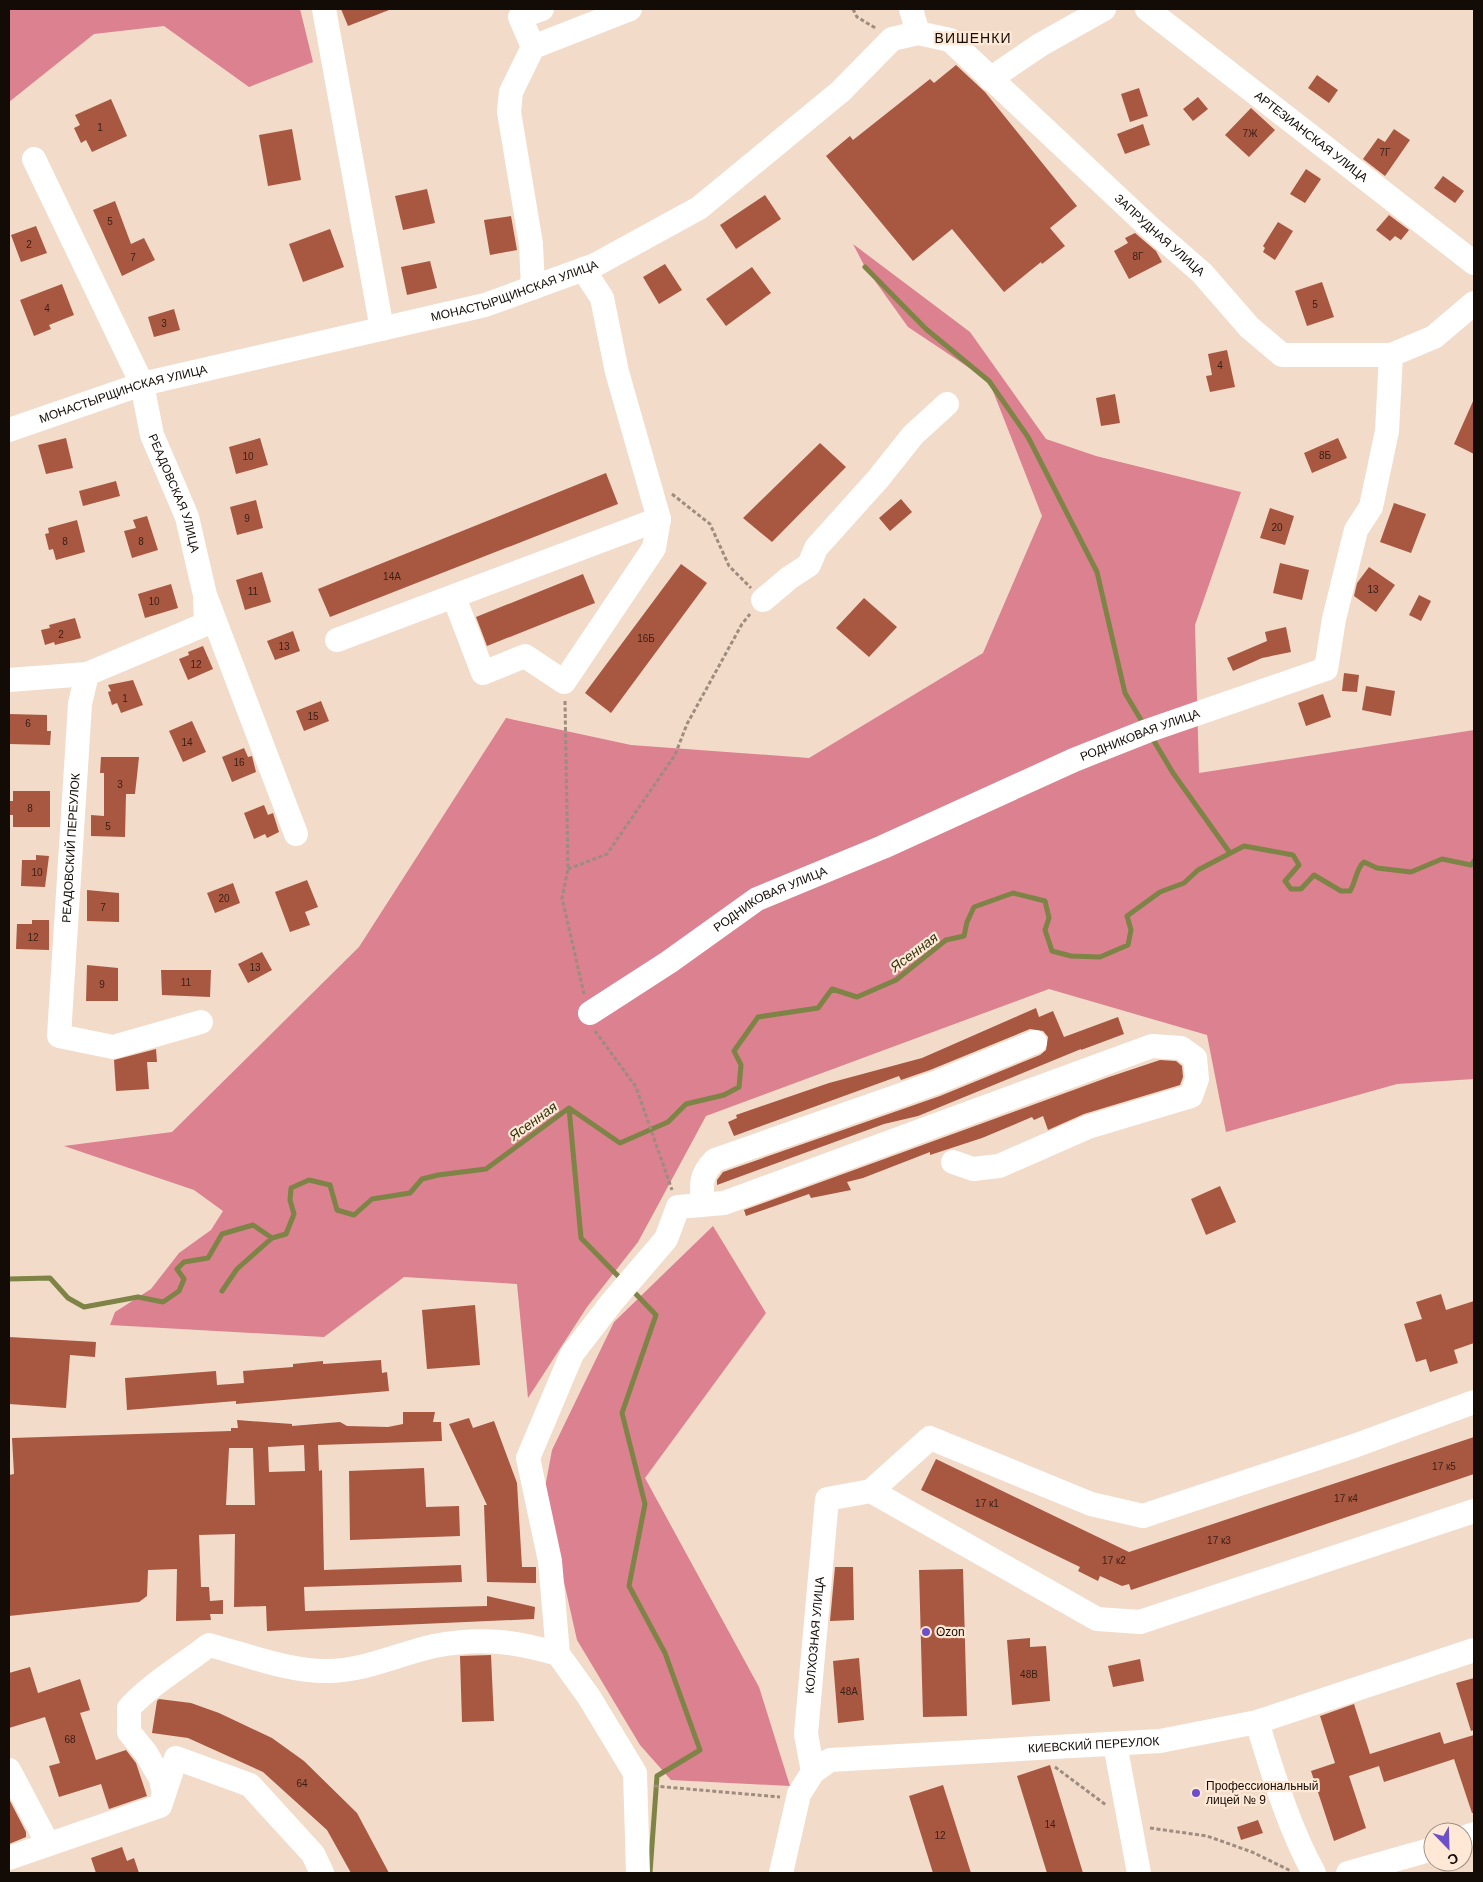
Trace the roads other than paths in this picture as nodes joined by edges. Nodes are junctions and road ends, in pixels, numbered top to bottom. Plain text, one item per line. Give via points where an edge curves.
1 (324, 9) edge
2 (542, 9) edge
3 (630, 9) edge
4 (911, 9) edge
5 (1104, 9) edge
6 (1147, 9) edge
7 (918, 33) junction
8 (533, 47) junction
9 (990, 79) junction
10 (34, 159) dead end
11 (1474, 263) edge
12 (583, 269) junction
13 (534, 288) junction
14 (1474, 303) edge
15 (382, 329) junction
16 (1391, 355) junction
17 (142, 384) junction
18 (947, 404) dead end
19 (9, 430) edge
20 (657, 508) junction
21 (205, 595) junction
22 (454, 597) junction
23 (763, 600) road end
24 (337, 640) dead end
25 (87, 674) junction
26 (9, 680) edge
27 (296, 834) dead end
28 (590, 1014) road end
29 (202, 1022) dead end
30 (1035, 1042) dead end
31 (952, 1162) dead end
32 (703, 1204) junction
33 (1474, 1402) edge
34 (872, 1491) junction
35 (1474, 1511) edge
36 (1474, 1650) edge
37 (558, 1654) junction
38 (1257, 1722) junction
39 (1115, 1744) junction
40 (9, 1770) edge
41 (813, 1772) junction
42 (164, 1794) junction
43 (48, 1844) junction
44 (1423, 1852) edge
45 (9, 1858) edge
46 (322, 1873) edge
47 (638, 1873) edge
48 (781, 1873) edge
49 (1139, 1873) edge
50 (1314, 1873) edge
51 (1348, 1873) edge

1 - 15 street
2 - 8 street via 520,17
3 - 8 street
4 - 7 street
5 - 9 street via 1040,45
6 - 11 street, АРТЕЗИАНСКАЯ УЛИЦА
7 - 9 street, ЗАПРУДНАЯ УЛИЦА via 950,40
7 - 12 street, МОНАСТЫРЩИНСКАЯ УЛИЦА via 892,39 841,92 699,208
8 - 13 street via 511,92 510,112 531,244
9 - 16 street, ЗАПРУДНАЯ УЛИЦА via 1202,273 1249,327 1282,355
10 - 17 street, РЕАДОВСКАЯ УЛИЦА
12 - 13 street, МОНАСТЫРЩИНСКАЯ УЛИЦА
12 - 20 street via 602,298 617,372
13 - 15 street, МОНАСТЫРЩИНСКАЯ УЛИЦА via 485,305
14 - 16 street via 1434,337
15 - 17 street, МОНАСТЫРЩИНСКАЯ УЛИЦА
16 - 28 street, РОДНИКОВАЯ УЛИЦА via 1387,431 1371,507 1356,530 1334,619 1326,669 1074,760 883,847 757,899
17 - 19 street, МОНАСТЫРЩИНСКАЯ УЛИЦА
17 - 21 street, РЕАДОВСКАЯ УЛИЦА via 152,436 187,517
18 - 23 street via 913,435 816,548 808,565
20 - 22 street
20 - 22 street via 654,548 564,682 525,656 484,673
21 - 25 street via 206,624
21 - 27 street, РЕАДОВСКАЯ УЛИЦА
22 - 24 street
25 - 26 street
25 - 29 street, РЕАДОВСКИЙ ПЕРЕУЛОК via 80,704 60,1036 113,1047
30 - 32 street via 935,1083 715,1160 705,1170 701,1185
31 - 32 street via 973,1169 999,1166 1088,1127 1185,1099 1191,1096 1198,1079 1195,1058 1181,1048 1152,1046 724,1203
32 - 37 street via 678,1207 666,1239 572,1354 528,1458 550,1561
33 - 34 street via 1354,1446 1143,1516 1090,1504 930,1438
34 - 35 street via 1098,1619 1140,1622
34 - 41 street, КОЛХОЗНАЯ УЛИЦА via 827,1499 806,1734
36 - 38 street, КИЕВСКИЙ ПЕРЕУЛОК
37 - 42 street via 519,1643 482,1640 434,1646 377,1664 328,1671 287,1666 209,1645 146,1690 129,1708 129,1732 161,1779
37 - 47 street via 589,1697 635,1773
38 - 39 street, КИЕВСКИЙ ПЕРЕУЛОК via 1160,1741
38 - 50 street via 1301,1851
39 - 41 street, КИЕВСКИЙ ПЕРЕУЛОК via 830,1760
39 - 49 street
40 - 43 street
41 - 48 street via 798,1798
42 - 43 street via 160,1806
42 - 46 street via 176,1758 250,1785 313,1854
43 - 45 street
44 - 51 street

